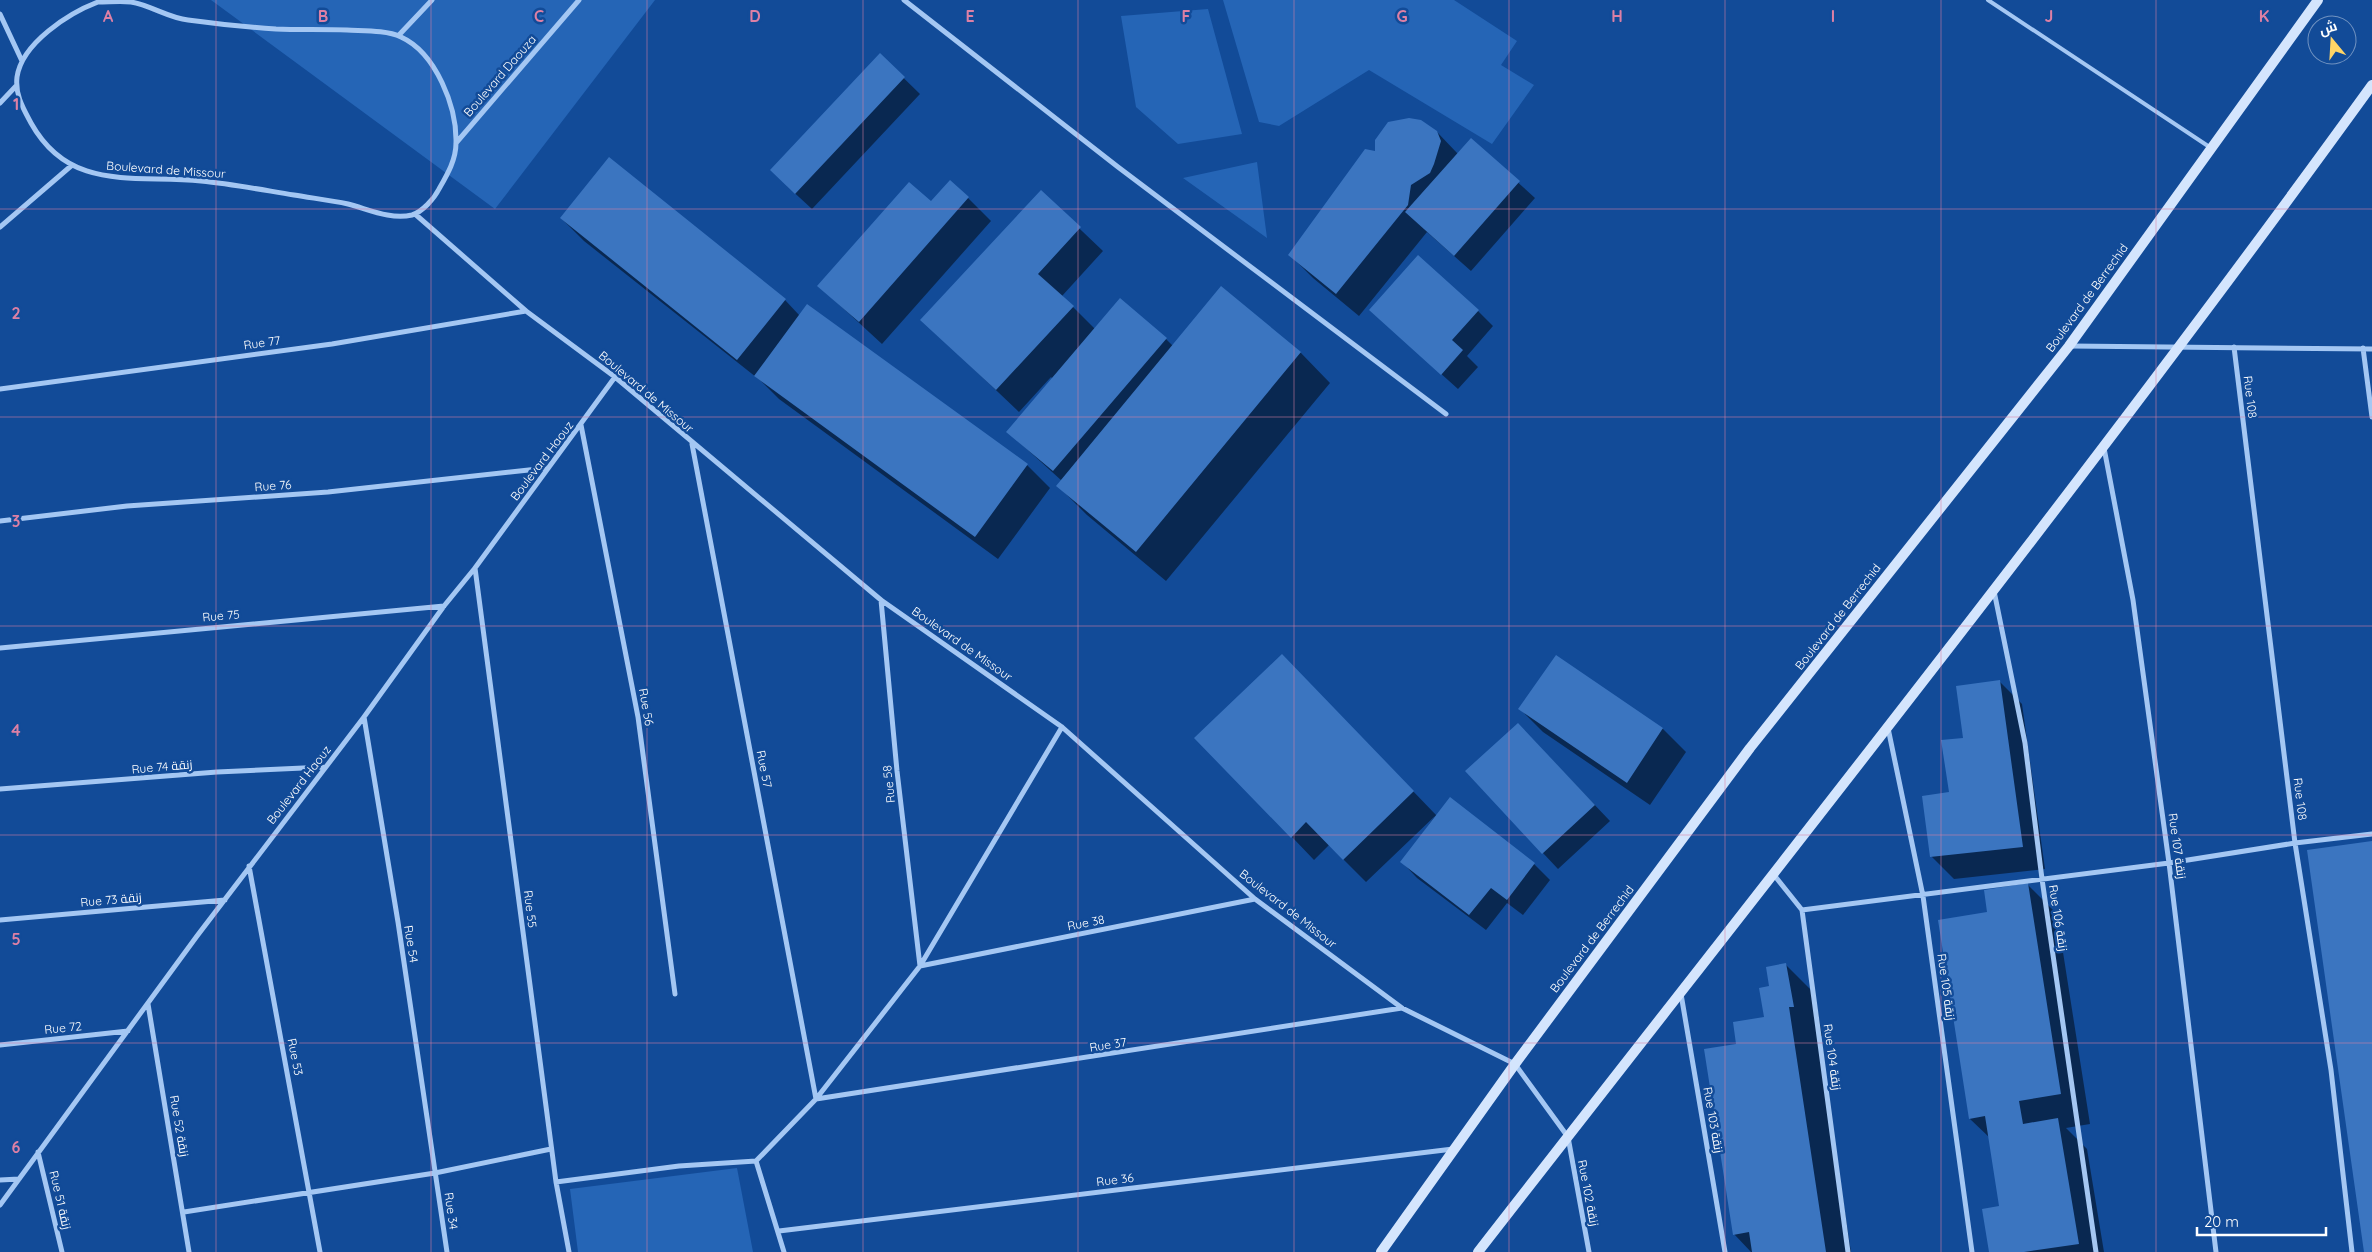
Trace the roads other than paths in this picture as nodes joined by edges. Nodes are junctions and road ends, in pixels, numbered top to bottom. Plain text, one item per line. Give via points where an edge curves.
1 (432, 0) edge
2 (579, 0) edge
3 (904, 0) edge
4 (1988, 0) edge
5 (2318, 0) edge
6 (131, 1) edge
7 (0, 14) edge
8 (399, 36) junction
9 (22, 61) junction
10 (2372, 85) edge
11 (16, 86) junction
12 (0, 103) edge
13 (456, 143) junction
14 (2211, 148) junction
15 (71, 166) junction
16 (415, 214) junction
17 (0, 227) edge
18 (526, 311) junction
19 (2069, 346) junction
20 (2179, 346) junction
21 (2234, 347) junction
22 (2362, 348) junction
23 (2372, 349) edge
24 (615, 378) junction
25 (0, 389) edge
26 (1446, 414) dead end
27 (2372, 417) edge
28 (581, 425) junction
29 (692, 443) junction
30 (2104, 444) junction
31 (547, 468) junction
32 (0, 521) edge
33 (475, 568) junction
34 (1994, 589) junction
35 (881, 600) junction
36 (444, 606) junction
37 (0, 648) edge
38 (364, 717) junction
39 (1062, 726) junction
40 (1888, 728) junction
41 (325, 767) junction
42 (0, 789) edge
43 (2372, 834) edge
44 (2295, 843) junction
45 (2169, 863) junction
46 (250, 866) junction
47 (1774, 875) junction
48 (2042, 879) junction
49 (1923, 896) junction
50 (1255, 899) junction
51 (224, 900) junction
52 (1802, 910) junction
53 (0, 920) edge
54 (920, 966) junction
55 (1681, 992) junction
56 (675, 994) dead end
57 (148, 1004) junction
58 (1402, 1008) junction
59 (128, 1031) junction
60 (0, 1045) edge
61 (1515, 1064) junction
62 (816, 1099) junction
63 (1568, 1137) junction
64 (551, 1148) junction
65 (1454, 1149) junction
66 (38, 1152) junction
67 (756, 1161) junction
68 (435, 1173) junction
69 (19, 1179) junction
70 (0, 1180) edge
71 (556, 1182) junction
72 (310, 1191) junction
73 (0, 1205) edge
74 (184, 1212) junction
75 (779, 1231) junction
76 (62, 1252) edge
77 (190, 1252) edge
78 (320, 1252) edge
79 (447, 1252) edge
80 (569, 1252) edge
81 (784, 1252) edge
82 (1381, 1252) edge
83 (1478, 1252) edge
84 (1589, 1252) edge
85 (1725, 1252) edge
86 (1848, 1252) edge
87 (1972, 1252) edge
88 (2096, 1252) edge
89 (2216, 1252) edge
90 (2352, 1252) edge

1 - 8 street
2 - 13 street, Boulevard Daouza
3 - 26 street via 1118,167
4 - 14 lane
5 - 14 street, Boulevard de Berrechid
6 - 8 street via 184,20
6 - 9 street via 98,2 76,11 51,28
7 - 9 street
8 - 13 street via 420,48 434,66 450,101
9 - 11 street
10 - 20 street
11 - 12 street
11 - 15 street, Boulevard de Missour via 20,104 36,133
13 - 16 street via 449,172 435,197
14 - 19 street, Boulevard de Berrechid
15 - 16 street, Boulevard de Missour via 103,177 202,181 347,204 380,214
15 - 17 street
16 - 18 street, Boulevard de Missour
18 - 24 street, Boulevard de Missour
18 - 25 street, Rue 77 via 332,344
19 - 20 street
19 - 61 street, Boulevard de Berrechid via 1750,748
20 - 21 street
20 - 30 street
21 - 22 street
21 - 44 street, Rue 108
22 - 23 street
22 - 27 street
24 - 28 street, Boulevard Haouz
24 - 29 street, Boulevard de Missour
28 - 31 street, Boulevard Haouz
28 - 56 street, Rue 56 via 638,716
29 - 35 street, Boulevard de Missour
29 - 62 street, Rue 57
30 - 34 street
30 - 45 street, Rue 107 زنقة via 2133,600
31 - 32 street, Rue 76 via 328,492 127,506
31 - 33 street, Boulevard Haouz
33 - 36 street, Boulevard Haouz
33 - 64 street, Rue 55
34 - 40 street
34 - 48 street, Rue 106 زنقة via 2025,743
35 - 39 street, Boulevard de Missour
35 - 54 street, Rue 58
36 - 37 street, Rue 75
36 - 38 street, Boulevard Haouz
38 - 41 street, Boulevard Haouz
38 - 68 street, Rue 54
39 - 50 street, Boulevard de Missour
39 - 54 street
40 - 47 street
40 - 49 street, Rue 105 زنقة
41 - 42 street, Rue 74 زنقة
41 - 46 street, Boulevard Haouz
43 - 44 street
44 - 45 street
44 - 90 street, Rue 108 via 2331,1070
45 - 48 street
45 - 89 street, Rue 107 زنقة
46 - 51 street, Boulevard Haouz
46 - 72 street, Rue 53
47 - 52 street
47 - 55 street
48 - 49 street
48 - 88 street, Rue 106 زنقة
49 - 52 street
49 - 87 street, Rue 105 زنقة
50 - 54 street, Rue 38
50 - 58 street, Boulevard de Missour
51 - 53 street, Rue 73 زنقة
51 - 57 street, Boulevard Haouz
52 - 86 street, Rue 104 زنقة
54 - 62 street
55 - 63 street
55 - 85 street, Rue 103 زنقة
57 - 59 street, Boulevard Haouz
57 - 74 street, Rue 52 زنقة
58 - 61 street, Boulevard de Missour
58 - 62 street, Rue 37
59 - 60 street, Rue 72
59 - 66 street, Boulevard Haouz
61 - 63 street
61 - 65 street, Boulevard de Berrechid
62 - 67 street
63 - 83 street
63 - 84 street, Rue 102 زنقة
64 - 68 street
64 - 71 street, Rue 55
65 - 75 street, Rue 36
65 - 82 street, Boulevard de Berrechid
66 - 69 street, Boulevard Haouz
66 - 76 street, Rue 51 زنقة
67 - 71 street via 679,1166
67 - 75 street
68 - 72 street
68 - 79 street, Rue 34
69 - 70 street
69 - 73 street, Boulevard Haouz
71 - 80 street, Rue 55
72 - 74 street
72 - 78 street, Rue 53
74 - 77 street, Rue 52 زنقة
75 - 81 street

